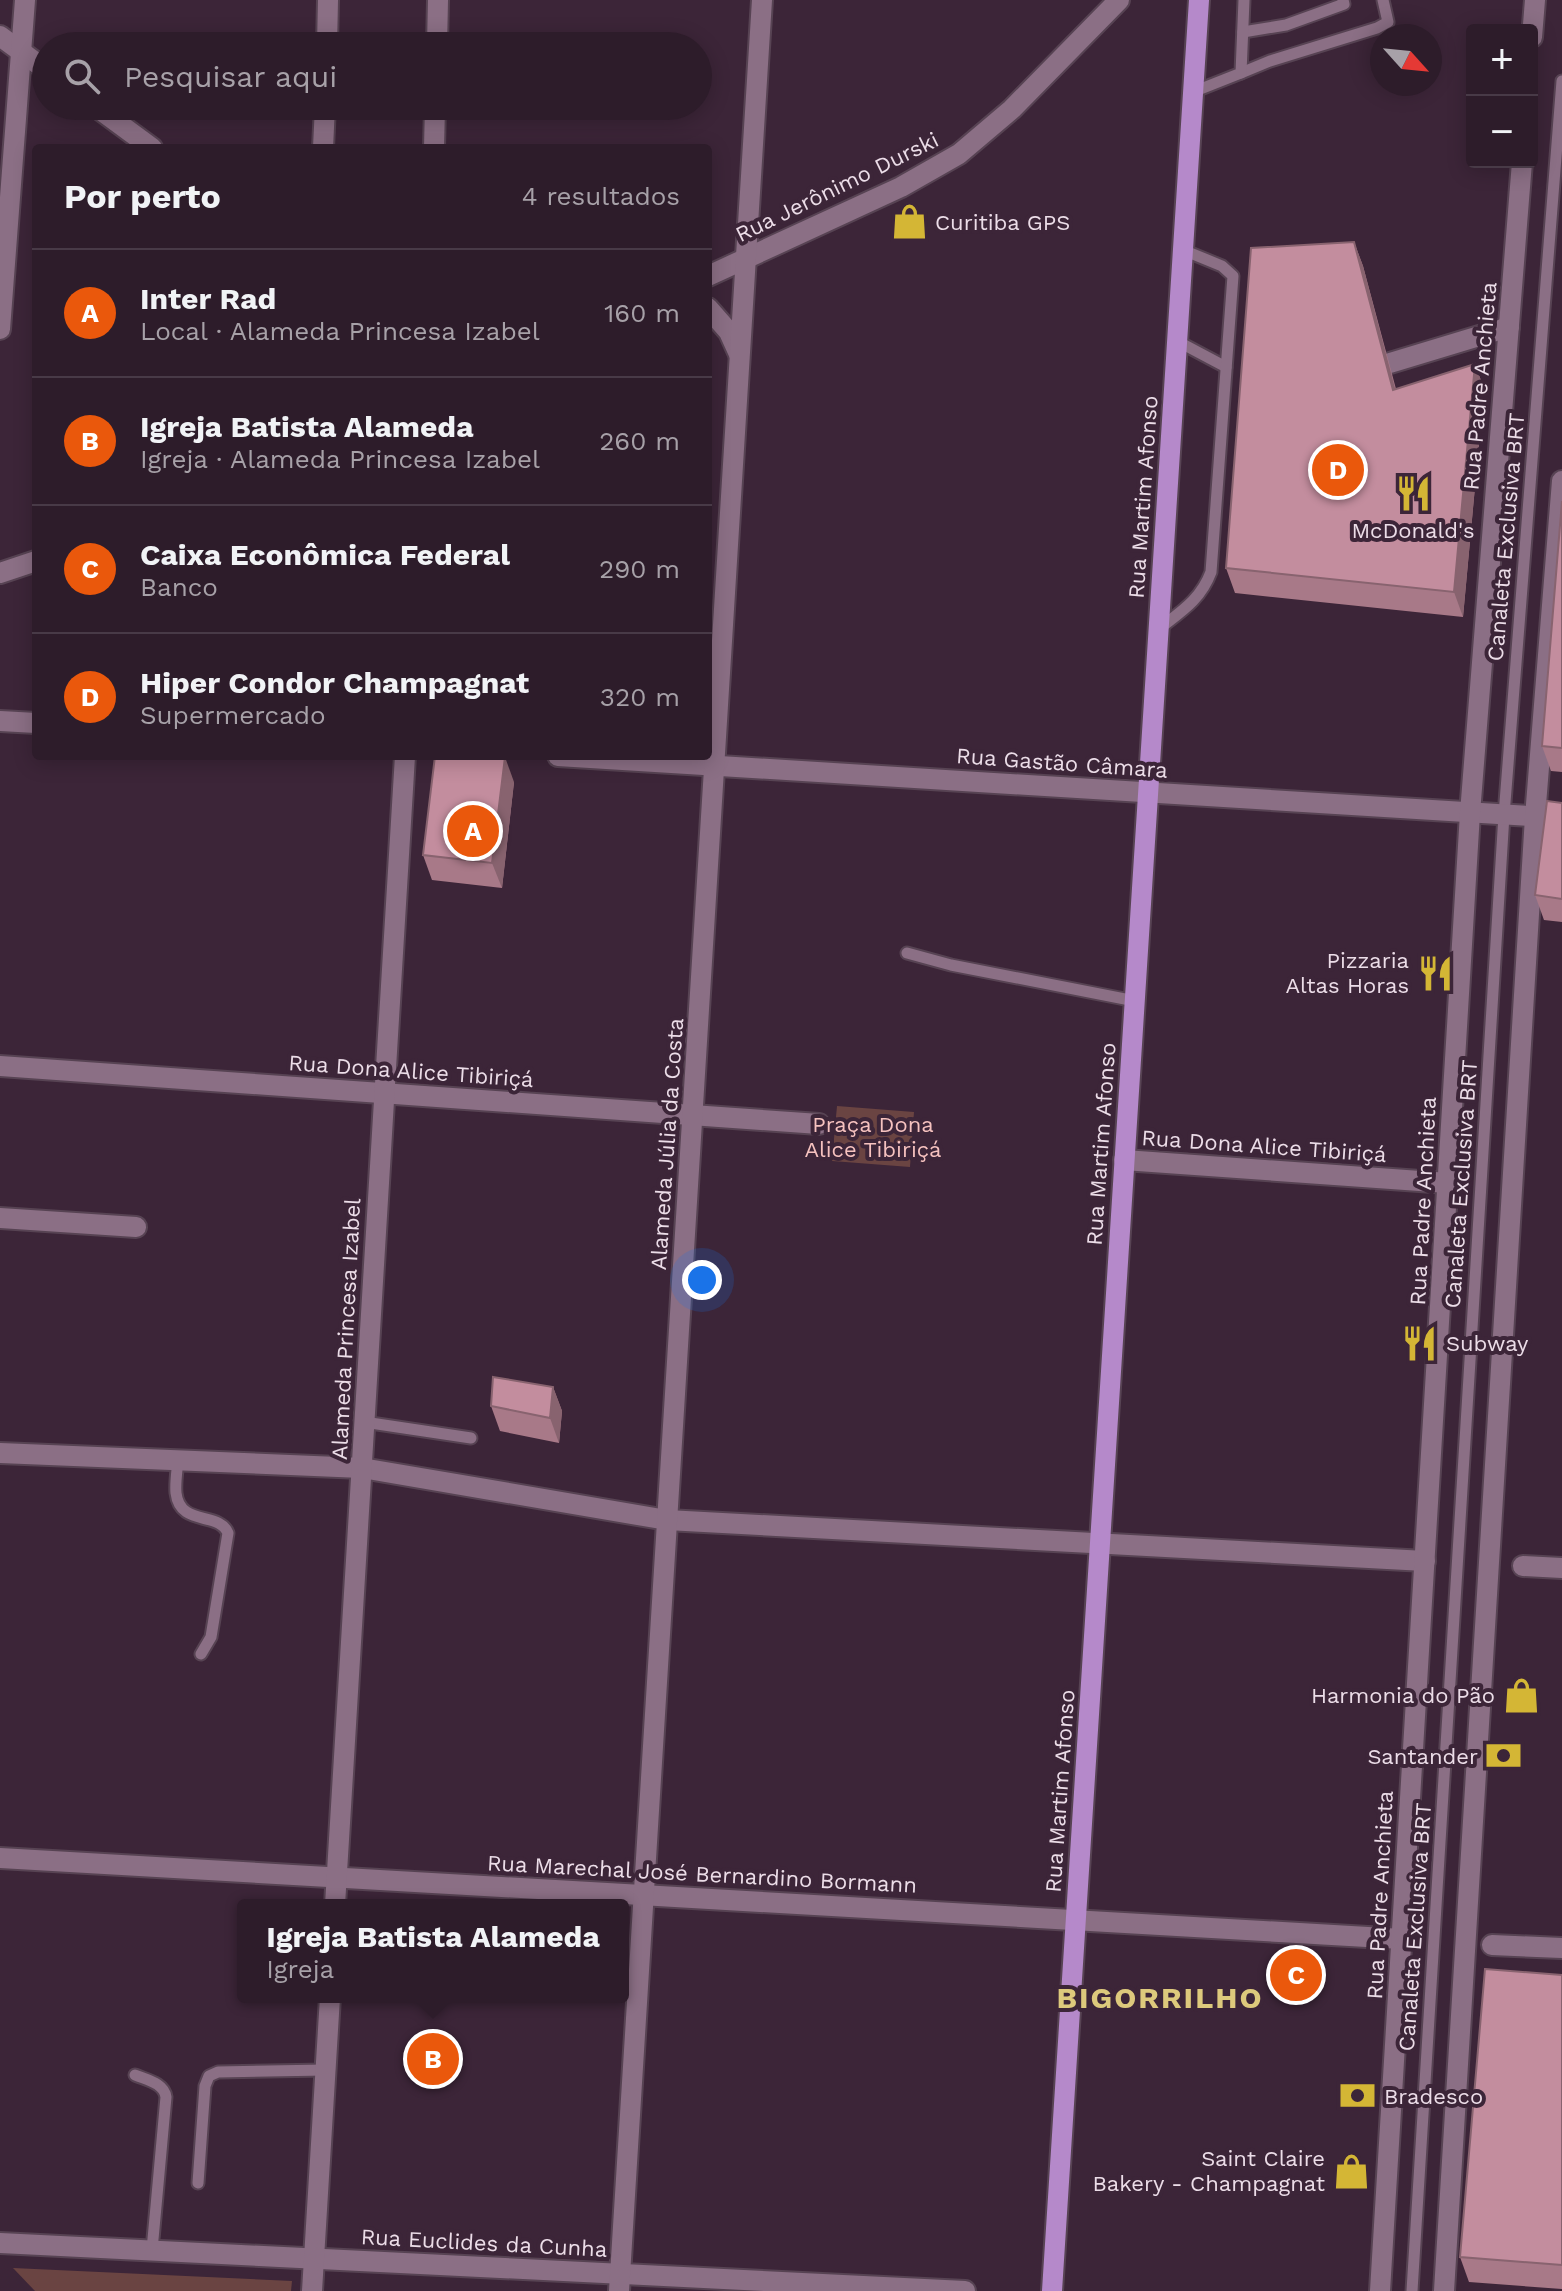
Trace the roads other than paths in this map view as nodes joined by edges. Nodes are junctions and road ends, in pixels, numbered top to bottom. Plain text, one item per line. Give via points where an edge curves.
1 (25, 0) edge
2 (328, 0) edge
3 (438, 0) edge
4 (762, 0) edge
5 (1119, 0) edge
6 (1199, 0) edge
7 (1244, 0) edge
8 (1343, 0) edge
9 (1383, 0) edge
10 (1535, 0) edge
11 (1533, 24) edge
12 (327, 32) edge
13 (437, 32) edge
14 (1243, 32) junction
15 (0, 36) edge
16 (22, 53) junction
17 (32, 60) edge
18 (1241, 73) junction
19 (1562, 81) edge
20 (1193, 92) junction
21 (114, 120) edge
22 (324, 120) edge
23 (435, 120) edge
24 (147, 144) edge
25 (323, 144) edge
26 (434, 144) edge
27 (1522, 168) edge
28 (1183, 250) junction
29 (746, 257) junction
30 (712, 274) edge
31 (712, 313) edge
32 (1509, 327) junction
33 (0, 329) edge
34 (1177, 341) junction
35 (740, 357) junction
36 (1390, 363) edge
37 (1226, 367) junction
38 (1562, 481) edge
39 (32, 562) edge
40 (0, 573) edge
41 (1159, 629) junction
42 (0, 721) edge
43 (32, 723) edge
44 (405, 760) edge
45 (620, 760) edge
46 (714, 766) junction
47 (1148, 793) junction
48 (1470, 813) junction
49 (1504, 815) junction
50 (1535, 817) junction
51 (1562, 818) edge
52 (907, 953) dead end
53 (1135, 1001) junction
54 (0, 1066) edge
55 (384, 1093) junction
56 (693, 1115) junction
57 (819, 1124) dead end
58 (1124, 1160) junction
59 (1448, 1183) junction
60 (0, 1218) edge
61 (136, 1227) dead end
62 (364, 1422) junction
63 (471, 1438) dead end
64 (0, 1453) edge
65 (178, 1460) junction
66 (362, 1468) junction
67 (667, 1520) junction
68 (1100, 1543) junction
69 (1425, 1561) junction
70 (1523, 1566) dead end
71 (1562, 1568) edge
72 (201, 1654) dead end
73 (0, 1858) edge
74 (337, 1877) junction
75 (644, 1895) junction
76 (335, 1899) edge
77 (1076, 1920) junction
78 (1402, 1939) junction
79 (1492, 1945) dead end
80 (1562, 1948) edge
81 (330, 2003) edge
82 (325, 2070) junction
83 (135, 2075) dead end
84 (198, 2183) dead end
85 (0, 2243) edge
86 (152, 2250) junction
87 (314, 2259) junction
88 (619, 2282) edge
89 (1381, 2289) edge
90 (1412, 2290) edge
91 (1444, 2290) edge
92 (312, 2291) edge
93 (965, 2291) edge
94 (1052, 2291) edge

1 - 16 street
2 - 12 street
3 - 13 street
4 - 29 street, Alameda Júlia da Costa
5 - 29 street, Rua Jerônimo Durski via 1012,109 959,154 901,187
6 - 20 main road, Rua Martim Afonso
7 - 14 lane
8 - 14 lane via 1344,4 1286,25
9 - 18 lane via 1388,22 1377,28
10 - 11 street
14 - 18 lane
15 - 16 street
16 - 17 street
16 - 33 street
18 - 20 lane
19 - 49 lane, Canaleta Exclusiva BRT
20 - 28 main road, Rua Martim Afonso
21 - 24 street
22 - 25 street
23 - 26 street
27 - 32 street, Rua Padre Anchieta
28 - 34 main road, Rua Martim Afonso
28 - 37 lane via 1233,276
29 - 30 street, Rua Jerônimo Durski
29 - 35 street, Alameda Júlia da Costa
31 - 35 street via 729,332
32 - 36 street
32 - 48 street, Rua Padre Anchieta
34 - 37 lane
34 - 41 main road, Rua Martim Afonso
35 - 46 street, Alameda Júlia da Costa
37 - 41 lane via 1211,572 1193,603
38 - 50 street
39 - 40 street
41 - 47 main road, Rua Martim Afonso
42 - 43 street
44 - 55 street, Alameda Princesa Izabel
45 - 46 street, Rua Gastão Câmara
46 - 47 street, Rua Gastão Câmara
46 - 56 street, Alameda Júlia da Costa
47 - 48 street, Rua Gastão Câmara
47 - 53 main road, Rua Martim Afonso
48 - 49 street, Rua Gastão Câmara
48 - 59 street, Rua Padre Anchieta
49 - 50 street, Rua Gastão Câmara
49 - 90 lane, Canaleta Exclusiva BRT
50 - 51 street, Rua Gastão Câmara
50 - 91 street
52 - 53 lane
53 - 58 main road, Rua Martim Afonso
54 - 55 street, Rua Dona Alice Tibiriçá
55 - 56 street, Rua Dona Alice Tibiriçá
55 - 62 street, Alameda Princesa Izabel
56 - 57 street, Rua Dona Alice Tibiriçá
56 - 67 street, Alameda Júlia da Costa
58 - 59 street, Rua Dona Alice Tibiriçá
58 - 68 main road, Rua Martim Afonso
59 - 69 street, Rua Padre Anchieta
60 - 61 street
62 - 63 lane
62 - 66 street, Alameda Princesa Izabel
64 - 65 street
65 - 66 street
65 - 72 lane via 176,1494 181,1508 222,1525 228,1533 211,1637
66 - 67 street
66 - 74 street, Alameda Princesa Izabel
67 - 68 street
67 - 75 street, Alameda Júlia da Costa
68 - 69 street
68 - 77 main road, Rua Martim Afonso
69 - 78 street, Rua Padre Anchieta
70 - 71 street
73 - 74 street, Rua Marechal José Bernardino Bormann
74 - 75 street, Rua Marechal José Bernardino Bormann
74 - 76 street, Alameda Princesa Izabel
75 - 77 street, Rua Marechal José Bernardino Bormann
75 - 88 street, Alameda Júlia da Costa
77 - 78 street, Rua Marechal José Bernardino Bormann
77 - 94 main road, Rua Martim Afonso
78 - 89 street, Rua Padre Anchieta
79 - 80 street
81 - 82 street
82 - 84 lane via 209,2076
82 - 87 street
83 - 86 lane via 159,2085 166,2097
85 - 86 street, Rua Euclides da Cunha
86 - 87 street, Rua Euclides da Cunha
87 - 88 street, Rua Euclides da Cunha
87 - 92 street
88 - 93 street, Rua Euclides da Cunha

